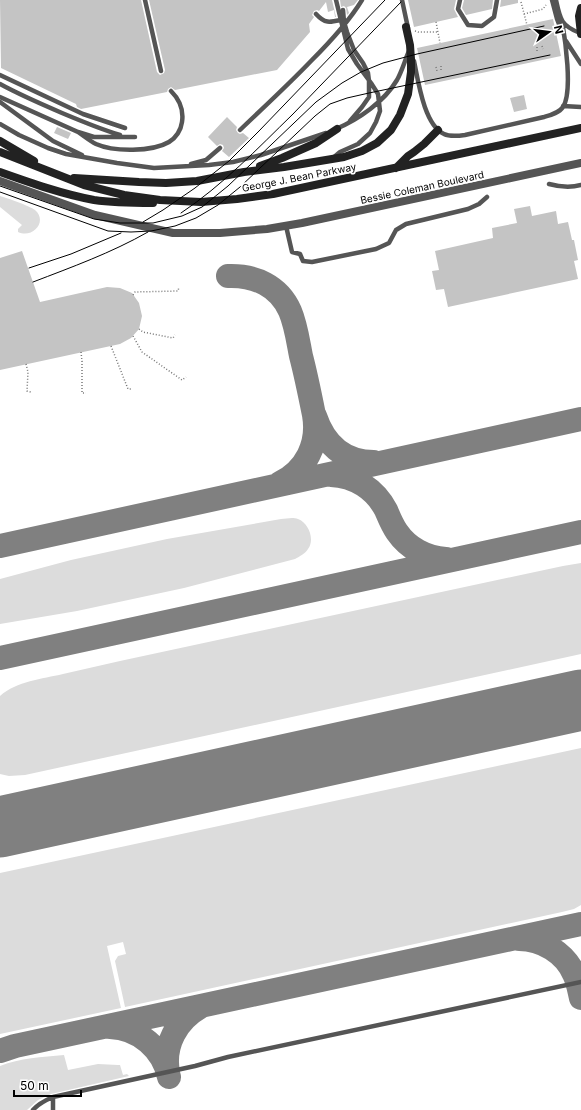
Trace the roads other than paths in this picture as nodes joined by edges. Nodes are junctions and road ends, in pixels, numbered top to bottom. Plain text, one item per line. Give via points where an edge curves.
1 (145, 0) edge
2 (336, 0) edge
3 (362, 0) edge
4 (401, 0) edge
5 (460, 0) edge
6 (497, 0) edge
7 (552, 0) edge
8 (556, 0) edge
9 (581, 8) edge
10 (343, 10) dead end
11 (316, 14) dead end
12 (344, 19) junction
13 (562, 21) junction
14 (407, 24) junction
15 (581, 33) edge
16 (411, 44) junction
17 (581, 64) edge
18 (161, 72) dead end
19 (0, 74) edge
20 (0, 84) edge
21 (171, 91) dead end
22 (0, 97) edge
23 (0, 102) edge
24 (564, 106) junction
25 (581, 108) edge
26 (0, 124) edge
27 (347, 124) junction
28 (125, 128) dead end
29 (581, 128) edge
30 (338, 129) junction
31 (240, 130) dead end
32 (438, 130) junction
33 (78, 132) junction
34 (124, 136) junction
35 (135, 137) dead end
36 (0, 141) edge
37 (220, 148) dead end
38 (0, 152) edge
39 (332, 159) junction
40 (94, 160) junction
41 (581, 163) edge
42 (168, 167) junction
43 (395, 168) junction
44 (0, 172) edge
45 (244, 172) junction
46 (54, 173) junction
47 (65, 178) junction
48 (0, 180) edge
49 (549, 184) dead end
50 (581, 185) edge
51 (487, 197) dead end
52 (201, 202) junction
53 (286, 226) junction
54 (581, 982) edge
55 (53, 1097) junction
56 (33, 1110) edge
57 (54, 1110) edge

1 - 18 lane
2 - 39 lane via 348,49 378,94 380,111 370,133 358,144 340,152
3 - 31 lane via 339,32
4 - 14 lane
5 - 6 lane via 458,9 468,25 482,26 494,17
7 - 17 lane via 565,38
8 - 13 lane
9 - 15 street
10 - 12 lane
11 - 12 lane via 322,20 330,22
12 - 27 lane via 354,50 363,63 369,82 369,97
13 - 15 lane via 566,26
13 - 24 lane via 568,88
14 - 16 lane
14 - 39 street via 411,72 408,94 400,116 392,130 377,143 362,151
16 - 27 lane via 396,80 385,95
16 - 32 lane via 422,99
19 - 28 lane via 83,114
20 - 34 lane via 37,103
21 - 33 lane via 180,103 182,125 176,136 164,144 142,149 120,149 96,144
22 - 33 lane
23 - 40 lane via 53,142
24 - 25 lane
24 - 32 lane via 544,117 465,135 447,135
26 - 40 lane via 48,148
27 - 30 lane
29 - 43 street, George J. Bean Parkway
30 - 42 lane via 262,155 233,162
30 - 45 street via 316,143
32 - 43 street
33 - 34 lane via 105,137
34 - 35 lane
36 - 46 street
37 - 42 lane via 206,160
38 - 46 street, George J. Bean Parkway
39 - 45 street
40 - 42 lane via 142,167
41 - 53 street, Bessie Coleman Boulevard
43 - 52 street, George J. Bean Parkway via 273,194
44 - 52 street via 96,200 130,203
45 - 47 street via 197,181 166,183
46 - 47 street, George J. Bean Parkway
47 - 52 street, George J. Bean Parkway via 124,195
48 - 53 street, Bessie Coleman Boulevard via 95,215 173,232 220,233
49 - 50 lane via 563,187
51 - 53 lane via 468,209 406,224 396,230 389,244 376,249 312,262 304,261 300,254 292,252
54 - 55 lane via 228,1056 195,1066
55 - 56 lane
55 - 57 lane

